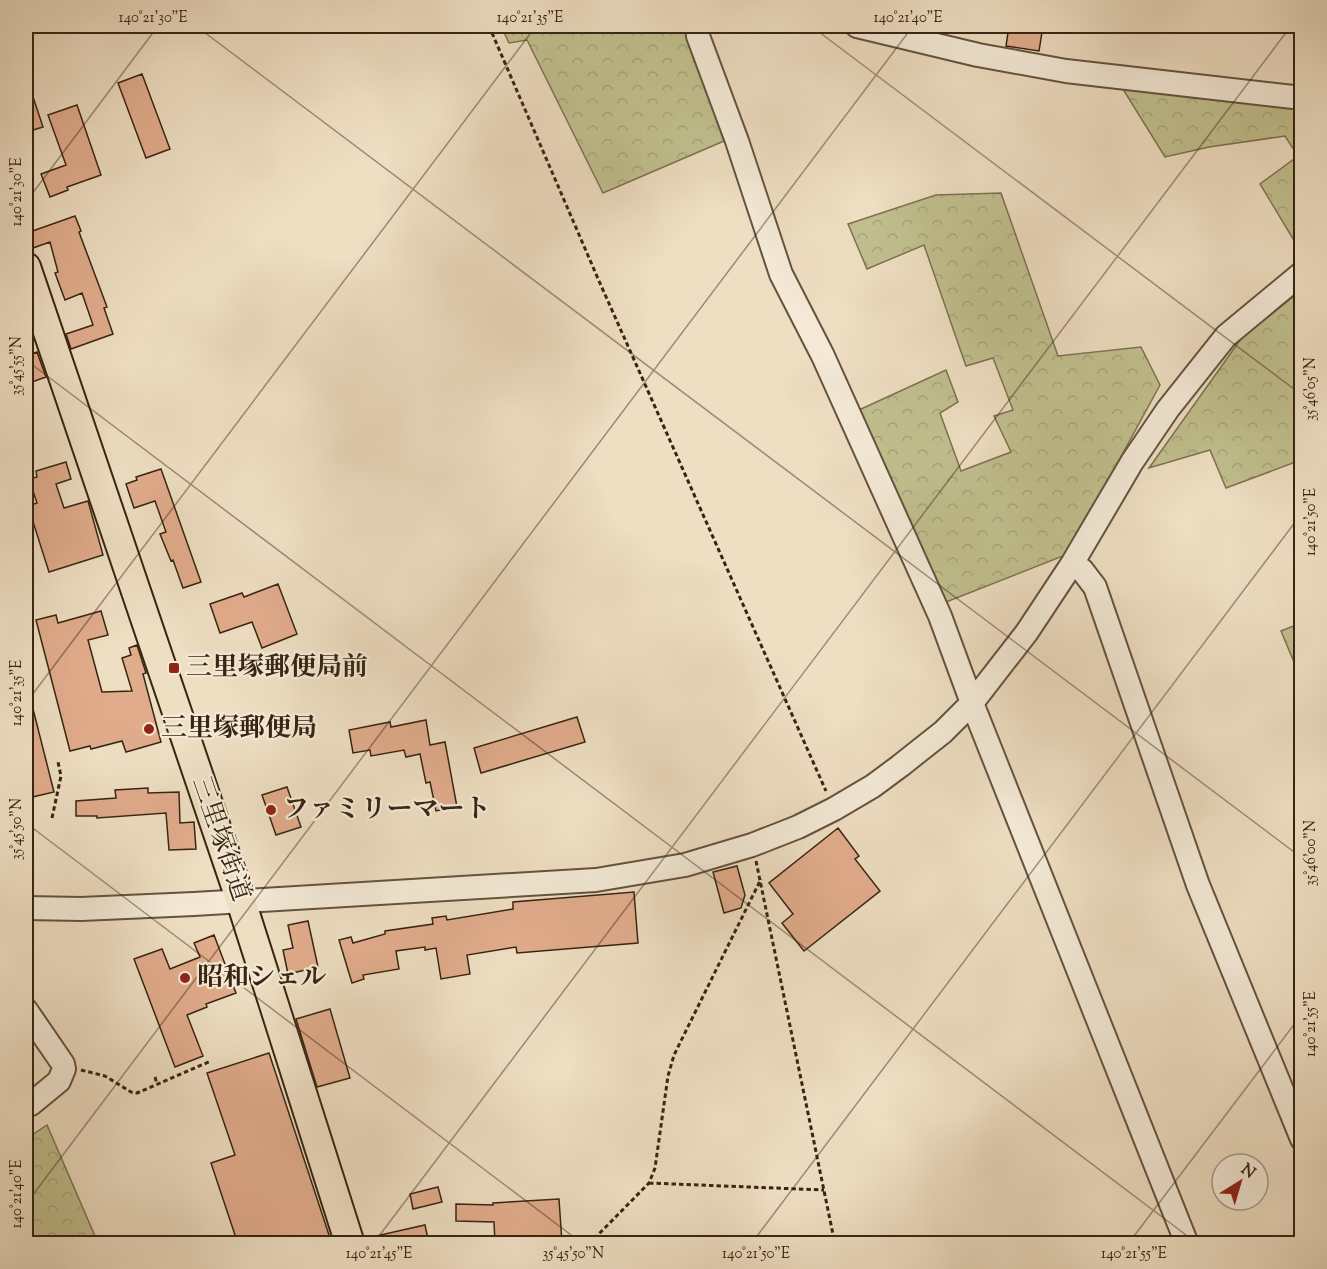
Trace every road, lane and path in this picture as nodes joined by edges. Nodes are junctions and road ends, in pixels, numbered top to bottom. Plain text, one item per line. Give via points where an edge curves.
1 (489, 26) edge
2 (697, 26) edge
3 (857, 26) edge
4 (1302, 98) edge
5 (26, 267) edge
6 (1302, 273) edge
7 (1072, 564) junction
8 (972, 703) junction
9 (58, 762) dead end
10 (834, 809) junction
11 (52, 818) dead end
12 (752, 845) junction
13 (761, 879) junction
14 (241, 901) junction
15 (26, 908) edge
16 (26, 1010) edge
17 (211, 1061) dead end
18 (64, 1069) junction
19 (155, 1077) dead end
20 (158, 1084) junction
21 (26, 1105) edge
22 (1302, 1139) edge
23 (649, 1183) junction
24 (824, 1190) junction
25 (350, 1244) edge
26 (588, 1244) edge
27 (835, 1244) edge
28 (1187, 1244) edge

1 - 10 path
2 - 8 street via 781,274 823,356 940,616
3 - 4 street via 978,56 1066,71
5 - 14 main road, 三里塚街道
6 - 7 street via 1226,336 1206,358 1132,462
7 - 8 street via 1027,632
7 - 22 street via 1095,587 1198,885
8 - 10 street via 900,766
8 - 28 street
9 - 11 path via 61,776
10 - 12 street
12 - 13 path
12 - 14 street via 685,865 596,880
13 - 23 path via 674,1055 655,1168
13 - 24 path
14 - 15 street
14 - 25 main road, 三里塚街道
16 - 18 street
17 - 20 path
18 - 20 path via 105,1076 137,1093
18 - 21 street via 59,1081
19 - 20 path
23 - 24 path
23 - 26 path
24 - 27 path

